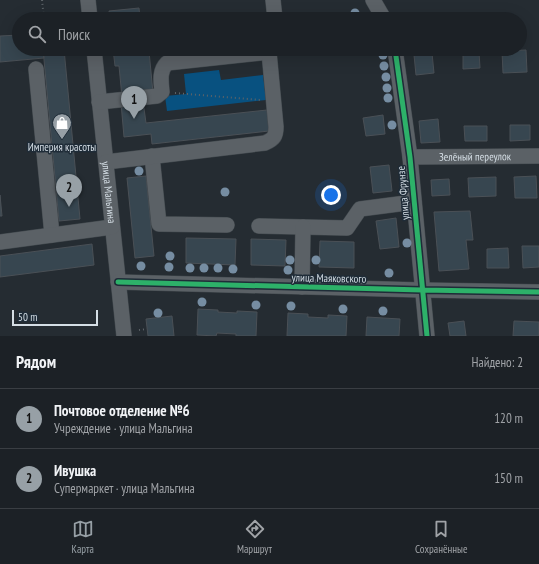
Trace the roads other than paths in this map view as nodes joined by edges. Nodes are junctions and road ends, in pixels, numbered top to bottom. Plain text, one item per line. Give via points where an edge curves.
1 (88, 0) edge
2 (273, 0) edge
3 (373, 0) edge
4 (89, 12) edge
5 (274, 12) edge
6 (380, 12) edge
7 (95, 56) edge
8 (222, 56) edge
9 (270, 56) edge
10 (396, 56) edge
11 (36, 69) dead end
12 (99, 102) junction
13 (152, 156) junction
14 (539, 156) edge
15 (410, 157) junction
16 (106, 162) junction
17 (414, 202) junction
18 (226, 225) dead end
19 (259, 226) dead end
20 (112, 227) junction
21 (303, 227) junction
22 (52, 235) junction
23 (0, 242) edge
24 (118, 282) junction
25 (302, 287) junction
26 (422, 290) junction
27 (539, 292) edge
28 (124, 336) edge
29 (427, 336) edge

1 - 4 street
2 - 5 street
3 - 6 street
7 - 12 street, улица Мальгина
8 - 12 street via 167,63 160,75 162,92 157,96
9 - 13 street via 276,126 276,134 272,140
10 - 15 street, улица Фрунзе
11 - 22 street
12 - 16 street, улица Мальгина
13 - 16 street
13 - 18 street via 159,224
14 - 15 street, Зелёный переулок
15 - 17 street, улица Фрунзе
16 - 20 street, улица Мальгина
17 - 21 street via 360,209 347,228
17 - 26 street, улица Фрунзе
19 - 21 street
20 - 22 street
20 - 24 street, улица Мальгина
21 - 25 street
22 - 23 street
24 - 25 street, улица Маяковского
24 - 28 street, улица Мальгина
25 - 26 street, улица Маяковского
26 - 27 street, улица Маяковского
26 - 29 street, улица Фрунзе

